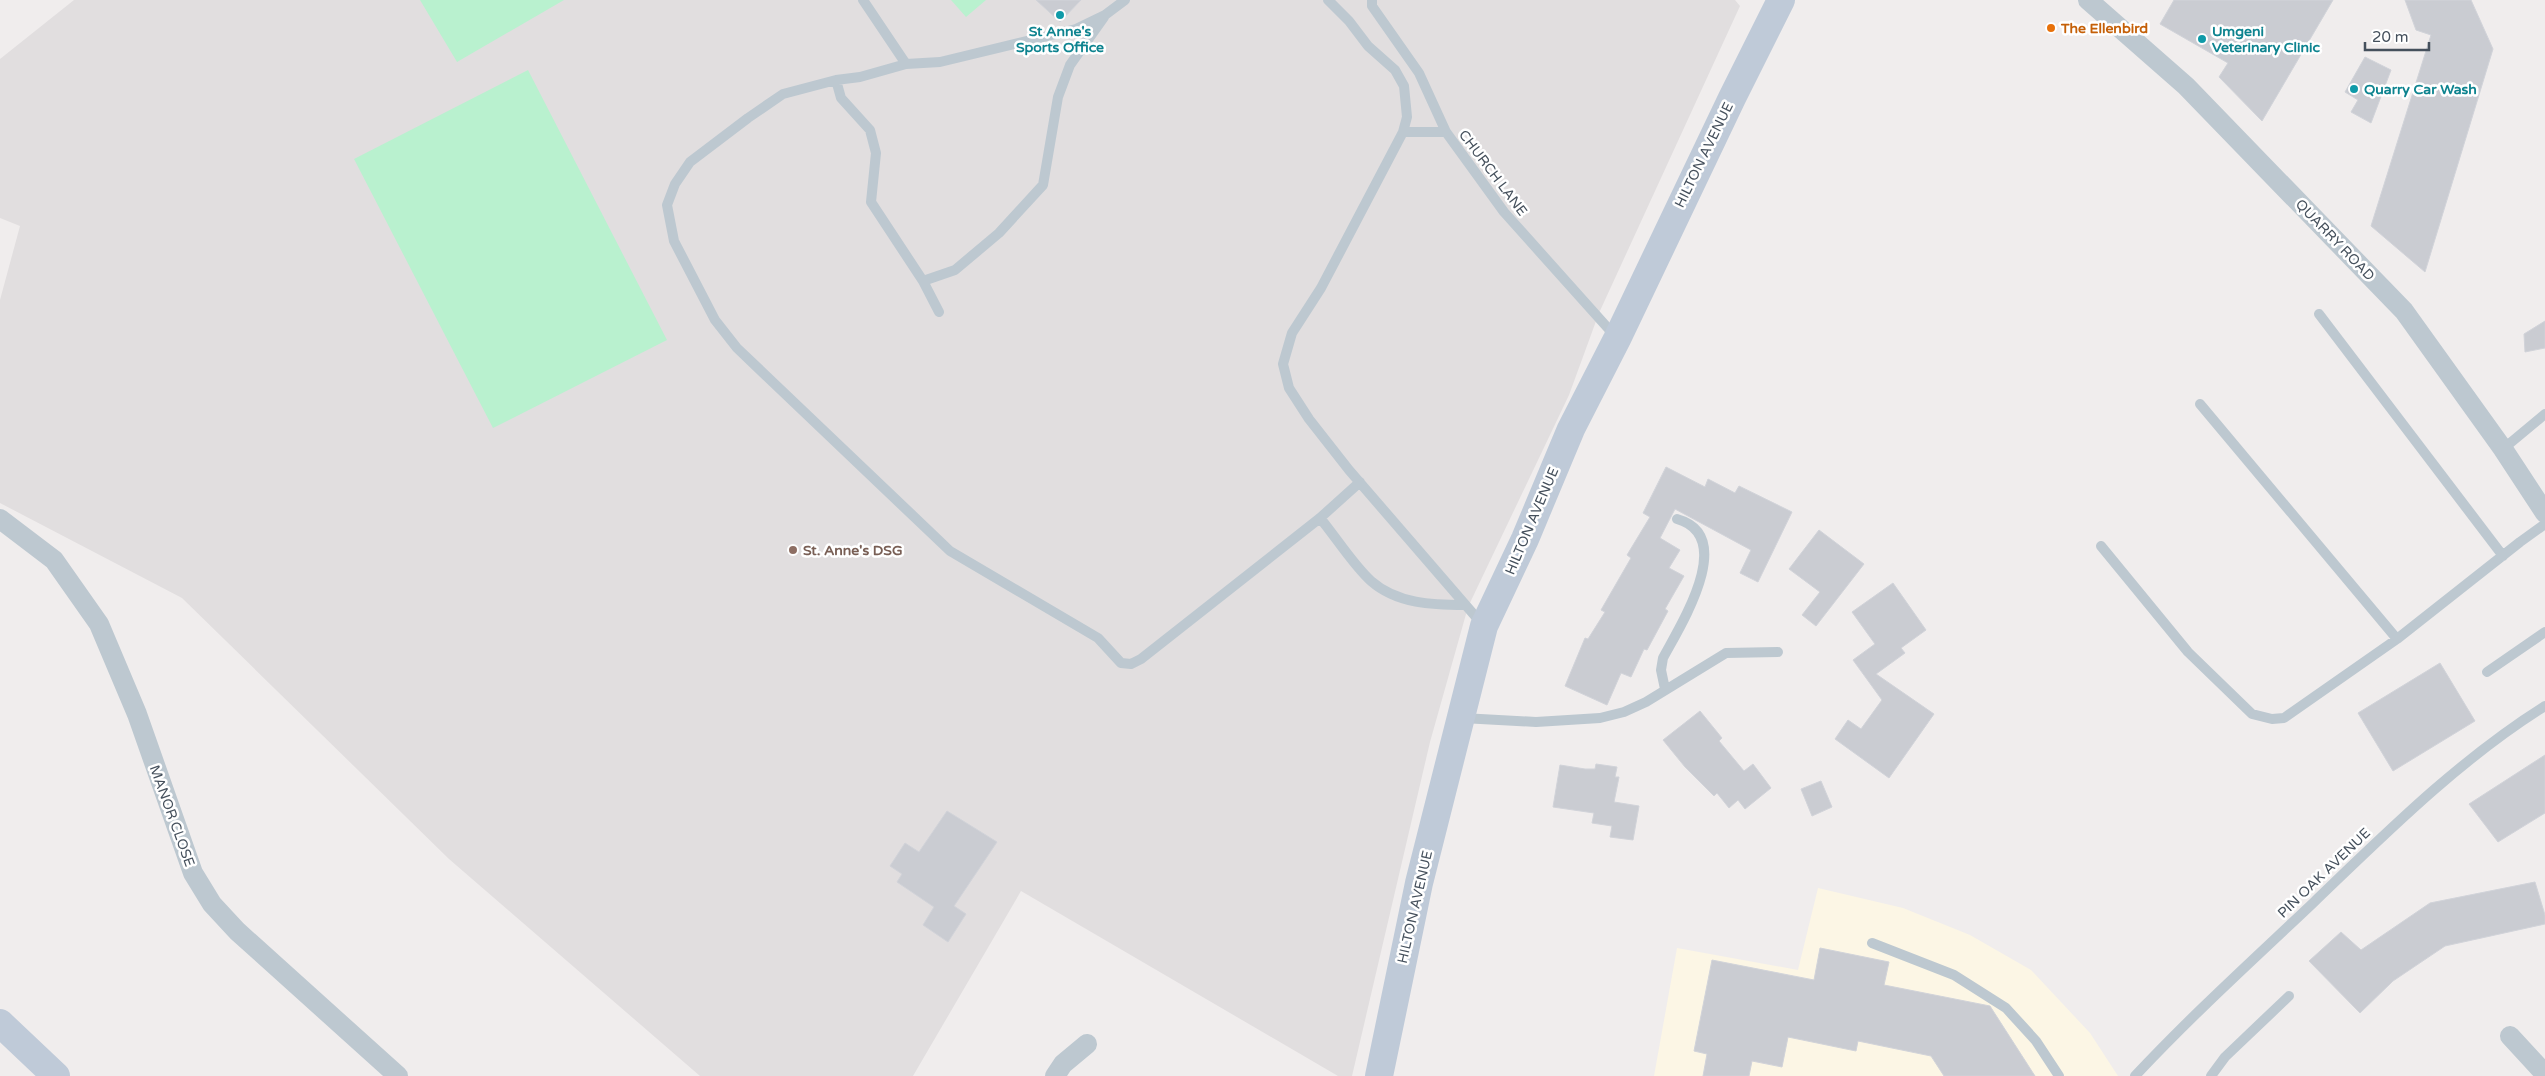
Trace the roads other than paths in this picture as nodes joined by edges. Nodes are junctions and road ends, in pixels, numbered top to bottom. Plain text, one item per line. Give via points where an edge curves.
1 (862, 0) edge
2 (1125, 0) edge
3 (1328, 0) edge
4 (1781, 0) edge
5 (2088, 0) edge
6 (1372, 3) edge
7 (1105, 16) junction
8 (906, 64) junction
9 (836, 80) junction
10 (1403, 132) junction
11 (1446, 132) junction
12 (923, 281) junction
13 (939, 312) dead end
14 (2319, 314) dead end
15 (1617, 339) junction
16 (2200, 404) dead end
17 (2545, 414) edge
18 (2503, 449) junction
19 (1360, 482) junction
20 (2545, 513) edge
21 (1320, 518) junction
22 (0, 519) edge
23 (1677, 519) dead end
24 (2545, 524) edge
25 (2101, 546) dead end
26 (2503, 556) junction
27 (1465, 605) junction
28 (1484, 626) junction
29 (2545, 632) edge
30 (2397, 639) junction
31 (1778, 652) dead end
32 (2487, 672) dead end
33 (1665, 689) junction
34 (2545, 706) edge
35 (1461, 718) junction
36 (1872, 943) dead end
37 (2288, 996) dead end
38 (0, 1023) edge
39 (2510, 1036) dead end
40 (1087, 1044) dead end
41 (2545, 1074) edge
42 (56, 1076) edge
43 (398, 1076) edge
44 (1055, 1076) edge
45 (1379, 1076) edge
46 (2059, 1076) edge
47 (2135, 1076) edge
48 (2211, 1076) edge

1 - 8 lane
2 - 7 lane
3 - 10 lane via 1368,46 1395,70 1404,86 1408,117
4 - 15 street, HILTON AVENUE
5 - 18 street, QUARRY ROAD via 2186,86 2404,311
6 - 11 lane, CHURCH LANE via 1419,73
7 - 8 lane via 1076,29 1026,43 940,62
7 - 12 lane via 1070,66 1058,97 1042,185 999,233 955,270
8 - 9 lane
9 - 12 lane via 841,98 870,130 876,153 871,202
9 - 21 lane via 782,94 690,162 675,184 667,205 674,240 715,320 737,348 950,551 1098,638 1121,663 1130,664 1141,659
10 - 11 lane
10 - 19 lane via 1322,288 1292,333 1283,364 1288,388
11 - 15 lane, CHURCH LANE via 1504,212
12 - 13 lane
14 - 26 lane
15 - 28 street, HILTON AVENUE via 1571,429
16 - 30 lane
17 - 18 lane
18 - 20 street, QUARRY ROAD
19 - 21 lane
19 - 27 lane
21 - 27 lane via 1370,581 1387,592 1428,605
22 - 43 street, MANOR CLOSE via 54,560 99,624 137,714 193,873 212,904 237,931
23 - 33 lane via 1687,522 1698,532 1704,552 1697,592 1663,658 1661,670
24 - 26 lane
25 - 30 lane via 2188,652 2252,714 2264,718 2284,718
26 - 30 lane
27 - 28 lane
28 - 35 street, HILTON AVENUE
29 - 32 lane
31 - 33 lane via 1726,653
33 - 35 lane via 1624,712 1600,718 1536,722
34 - 47 lane, PIN OAK AVENUE via 2468,760 2394,826
35 - 45 street, HILTON AVENUE via 1419,883
36 - 46 lane via 1954,975 2006,1008 2036,1041
37 - 48 lane via 2225,1057
38 - 42 street
39 - 41 street
40 - 44 street via 1063,1064

